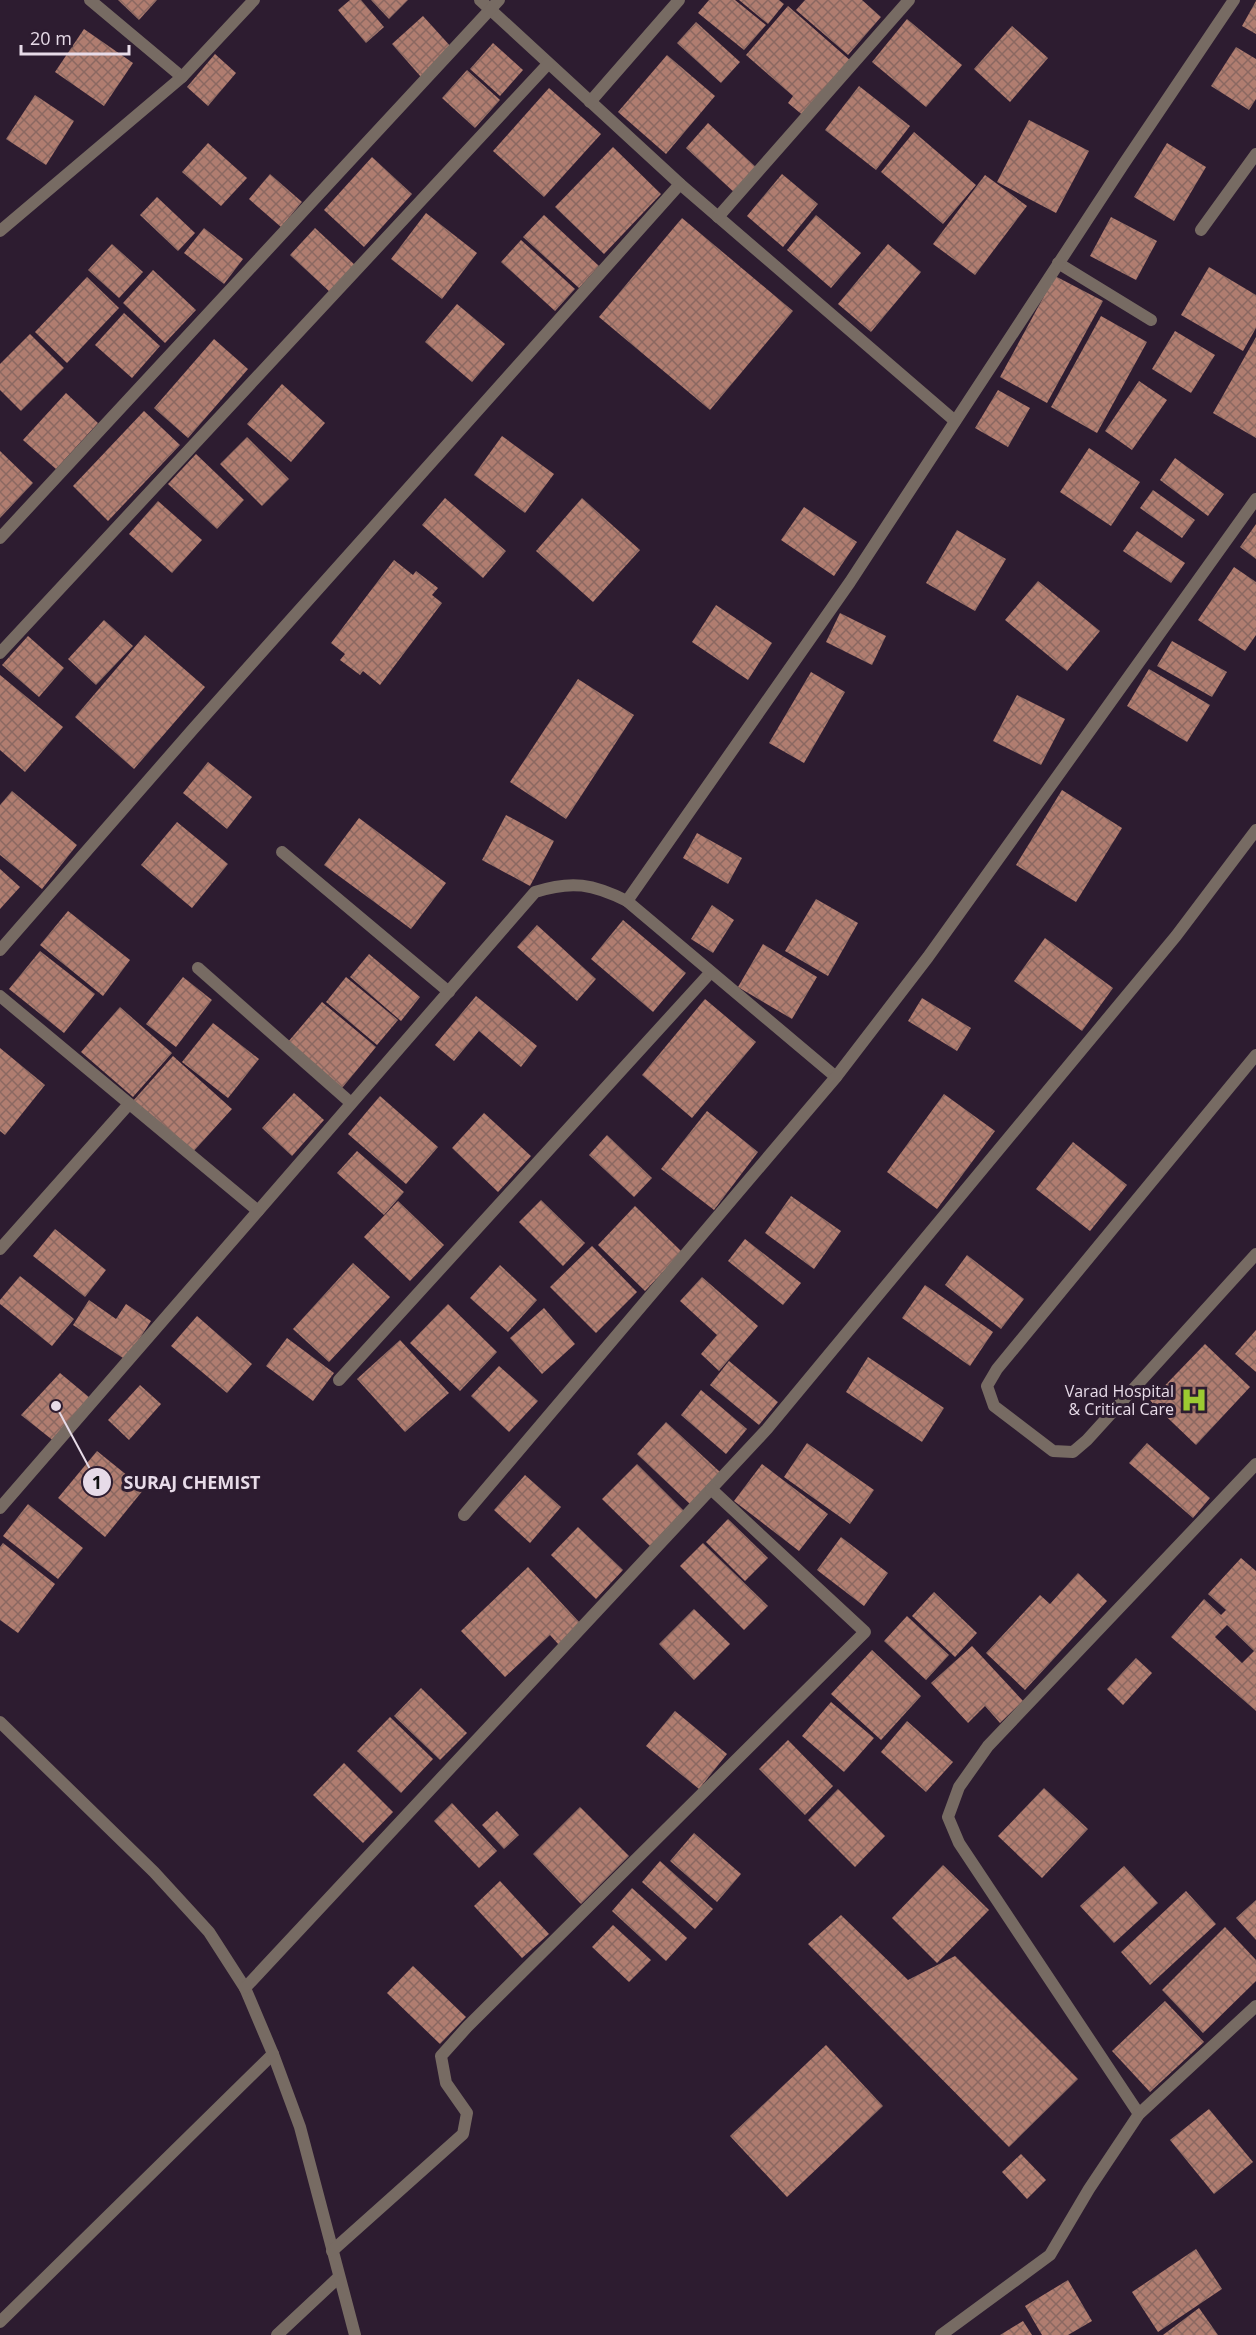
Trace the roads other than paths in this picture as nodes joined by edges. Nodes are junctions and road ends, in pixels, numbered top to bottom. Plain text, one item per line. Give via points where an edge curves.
1 (90, 0) edge
2 (254, 0) edge
3 (480, 0) edge
4 (679, 0) edge
5 (909, 0) edge
6 (1234, 0) edge
7 (495, 5) edge
8 (548, 64) junction
9 (182, 77) junction
10 (590, 102) junction
11 (1256, 154) edge
12 (680, 184) junction
13 (718, 217) junction
14 (1201, 230) dead end
15 (0, 231) edge
16 (1058, 263) junction
17 (1151, 320) dead end
18 (955, 421) junction
19 (1256, 499) edge
20 (0, 538) edge
21 (0, 653) edge
22 (1256, 830) edge
23 (282, 852) dead end
24 (627, 901) junction
25 (0, 950) edge
26 (198, 969) dead end
27 (710, 973) junction
28 (449, 992) junction
29 (0, 996) edge
30 (1256, 1055) edge
31 (836, 1077) junction
32 (351, 1103) junction
33 (129, 1104) junction
34 (258, 1211) junction
35 (0, 1249) edge
36 (1256, 1254) edge
37 (339, 1380) dead end
38 (1256, 1464) edge
39 (711, 1489) junction
40 (0, 1508) edge
41 (464, 1515) dead end
42 (0, 1722) edge
43 (245, 1988) junction
44 (1256, 2006) edge
45 (273, 2054) junction
46 (1139, 2114) junction
47 (333, 2251) junction
48 (339, 2277) junction
49 (0, 2322) edge
50 (277, 2335) edge
51 (355, 2335) edge
52 (941, 2335) edge

1 - 9 street
2 - 9 street
3 - 7 street
4 - 10 street
5 - 13 street
6 - 16 street
7 - 8 street
7 - 20 street
8 - 10 street
8 - 21 street
9 - 15 street
10 - 12 street
11 - 14 street
12 - 13 street
12 - 25 street
13 - 18 street
16 - 17 street
16 - 18 street
18 - 24 street via 850,582
19 - 31 street via 928,957
22 - 39 street via 1176,936 767,1429
23 - 28 street
24 - 27 street
24 - 28 street via 603,889 580,885 559,885 535,892
26 - 32 street
27 - 31 street
27 - 37 street
28 - 32 street
29 - 33 street
30 - 36 street via 997,1369 987,1386 994,1406 1053,1451 1073,1452
31 - 41 street
32 - 34 street
33 - 34 street
33 - 35 street
34 - 40 street
38 - 46 street via 988,1746 959,1787 948,1817 959,1843
39 - 43 street
39 - 47 street via 865,1632 441,2056 446,2083 467,2113 463,2134
42 - 43 street via 186,1906 209,1932
43 - 45 street
44 - 46 street
45 - 47 street via 300,2127
45 - 49 street
46 - 52 street via 1050,2255
47 - 48 street
48 - 50 street
48 - 51 street

